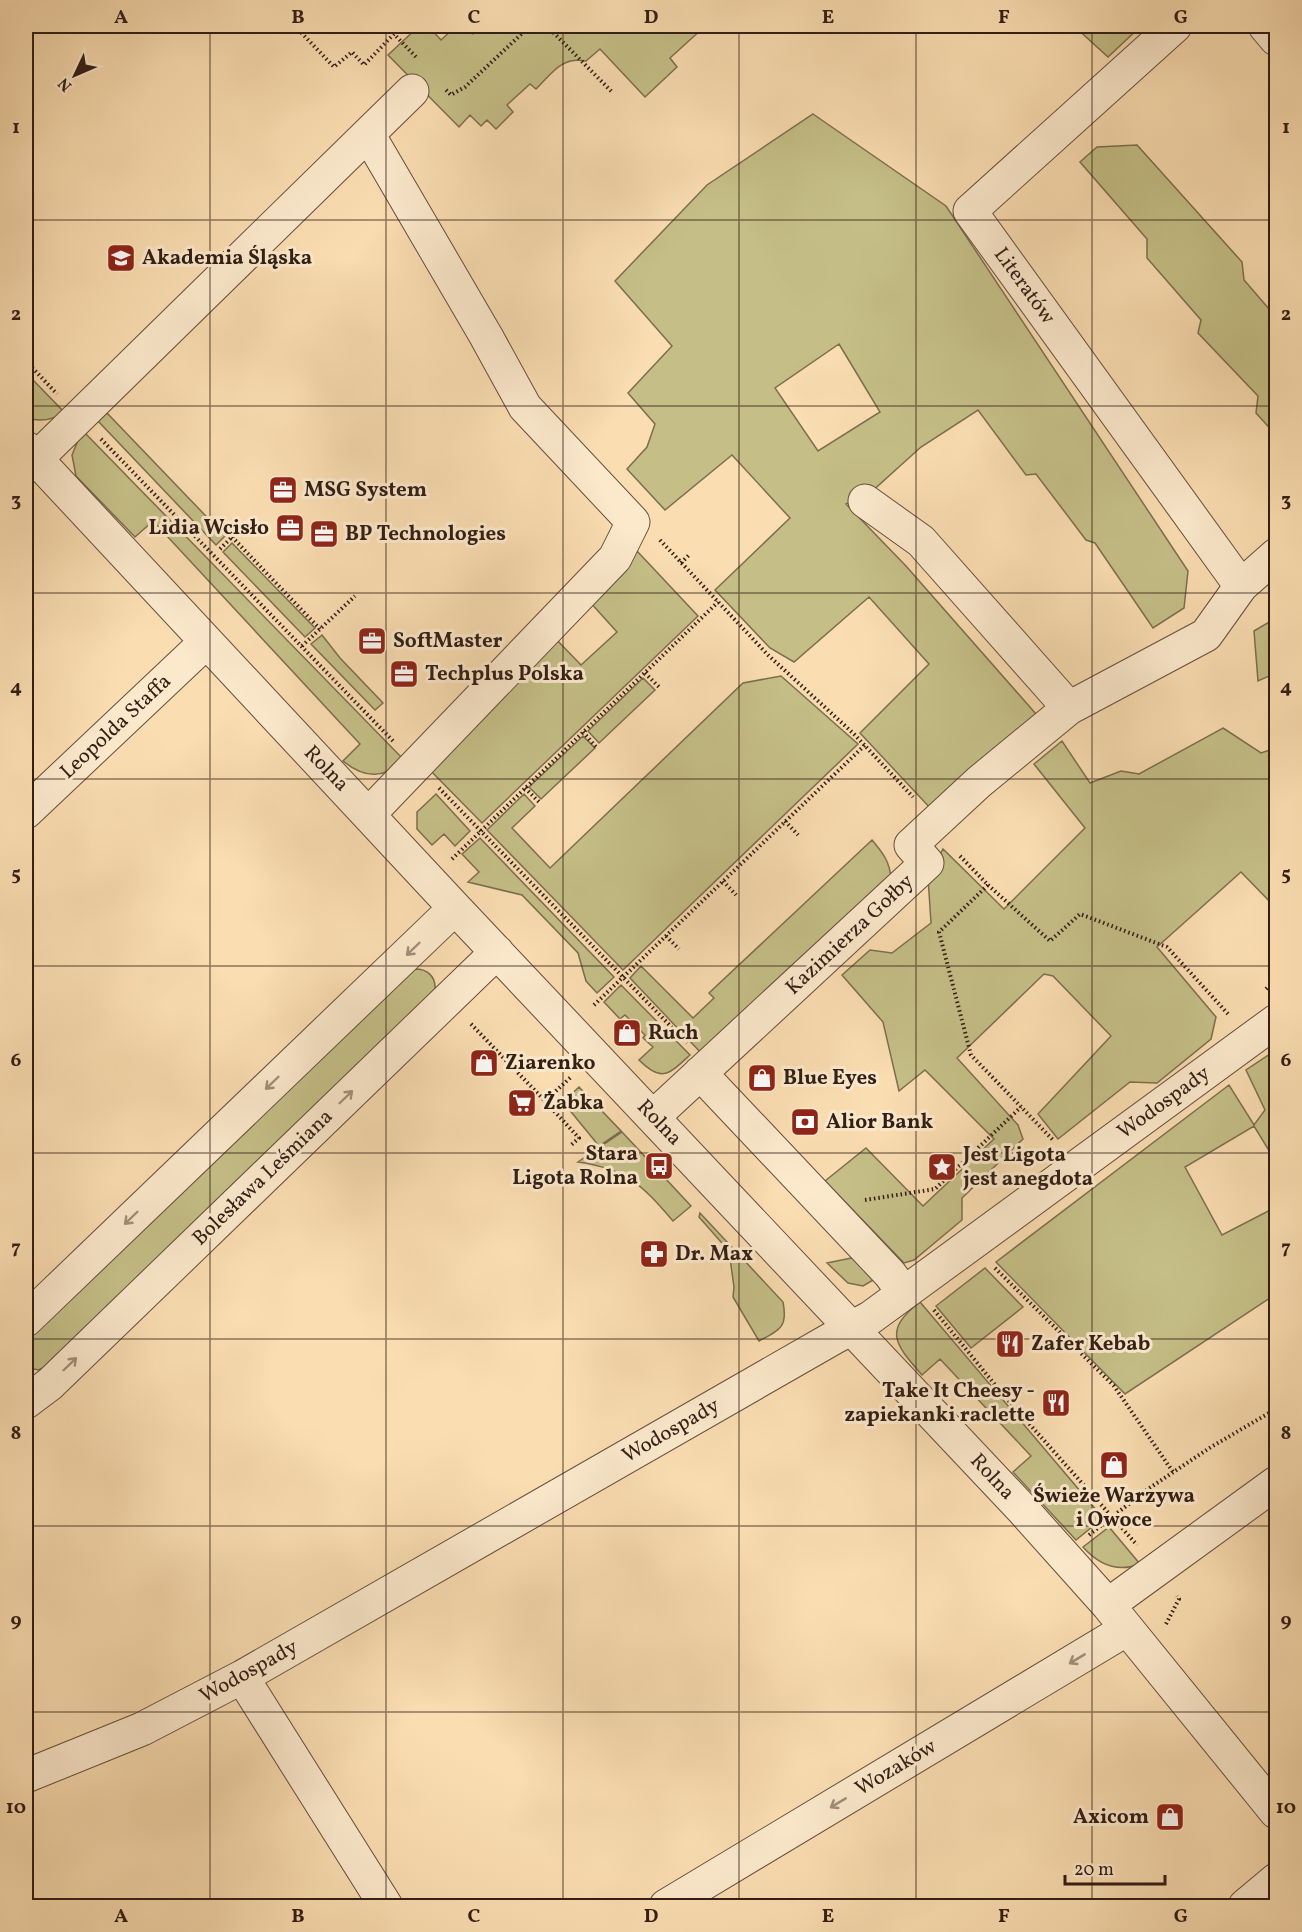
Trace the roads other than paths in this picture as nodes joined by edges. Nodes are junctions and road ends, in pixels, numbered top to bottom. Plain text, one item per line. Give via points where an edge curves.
1 (1175, 26) edge
2 (1265, 26) edge
3 (1276, 39) edge
4 (412, 91) dead end
5 (368, 134) junction
6 (31, 454) edge
7 (866, 501) dead end
8 (1276, 555) edge
9 (1241, 586) junction
10 (207, 642) junction
11 (1069, 708) junction
12 (26, 812) edge
13 (369, 814) junction
14 (455, 908) junction
15 (497, 952) junction
16 (1268, 1008) edge
17 (704, 1070) junction
18 (653, 1117) junction
19 (918, 1298) junction
20 (26, 1320) edge
21 (852, 1328) junction
22 (26, 1402) edge
23 (1276, 1483) edge
24 (1117, 1617) junction
25 (242, 1677) junction
26 (26, 1776) edge
27 (1276, 1812) edge
28 (1276, 1880) edge
29 (386, 1906) edge
30 (666, 1906) edge
31 (1245, 1906) edge

1 - 9 street, Literatów via 970,211
2 - 3 street
4 - 5 street
5 - 6 street
5 - 13 street via 525,407 633,522 615,558
6 - 10 street, Rolna
7 - 11 street via 921,541
8 - 9 street, Kazimierza Gołby
9 - 11 street, Kazimierza Gołby via 1206,635
10 - 12 street, Leopolda Staffa
10 - 13 street, Rolna
11 - 17 street, Kazimierza Gołby via 979,782 911,845 927,864
13 - 14 street, Rolna
14 - 15 street, Rolna
14 -> 20 street
15 - 18 street, Rolna
22 -> 15 street, Bolesława Leśmiana via 58,1376
16 - 19 street, Wodospady
17 - 18 street, Kazimierza Gołby
17 - 19 street via 890,1274
18 - 21 street, Rolna
19 - 21 street, Wodospady
21 - 24 street, Rolna via 1023,1510
21 - 25 street, Wodospady
23 - 24 street, Wozaków
24 - 27 street, Rolna
24 -> 30 street, Wozaków
25 - 26 street, Wodospady via 142,1729
25 - 29 street
28 - 31 street

